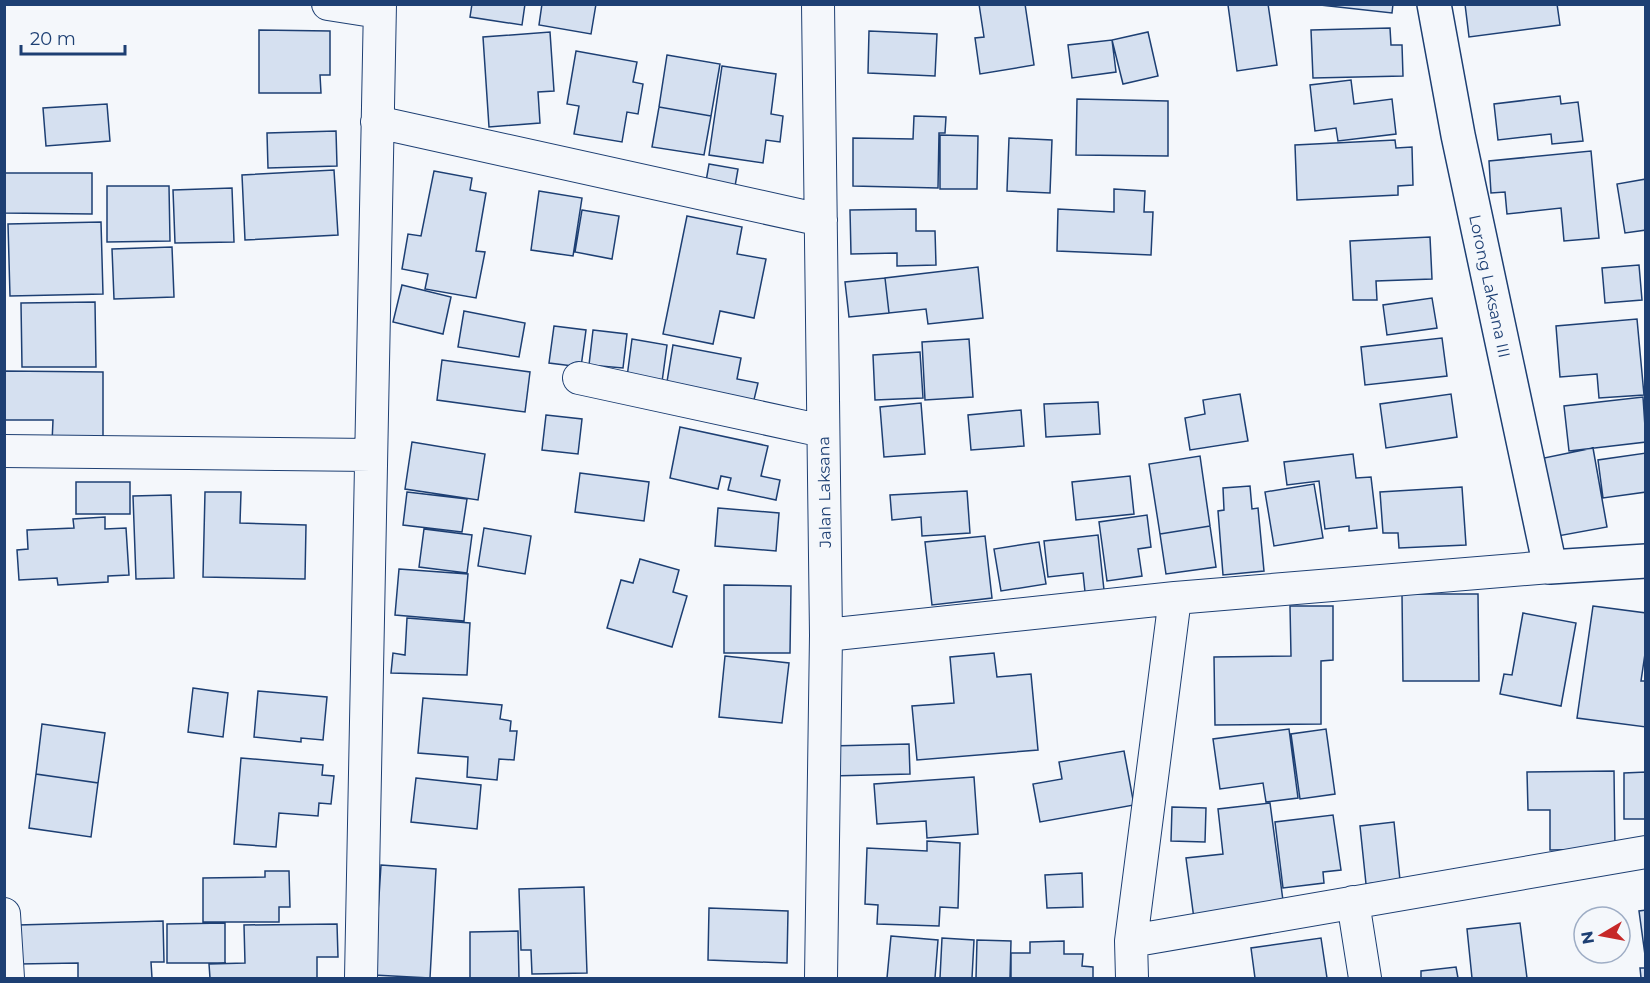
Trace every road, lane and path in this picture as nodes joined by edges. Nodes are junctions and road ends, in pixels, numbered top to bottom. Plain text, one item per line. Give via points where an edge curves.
1 (328, 4) edge
2 (818, 4) edge
3 (1434, 4) edge
4 (380, 8) edge
5 (377, 122) junction
6 (821, 220) junction
7 (579, 378) dead end
8 (823, 431) junction
9 (4, 451) edge
10 (371, 455) junction
11 (1646, 561) edge
12 (1550, 567) junction
13 (1175, 598) junction
14 (825, 635) junction
15 (1646, 852) edge
16 (1353, 902) junction
17 (4, 914) edge
18 (1131, 941) junction
19 (8, 978) edge
20 (361, 978) edge
21 (821, 978) edge
22 (1132, 978) edge
23 (1365, 978) edge

1 - 4 street
2 - 6 street, Jalan Laksana
3 - 12 street, Lorong Laksana III
4 - 5 street
5 - 6 street
5 - 10 street
6 - 8 street, Jalan Laksana
7 - 8 street
8 - 14 street, Jalan Laksana
9 - 10 street
10 - 20 street
11 - 12 street
12 - 13 street
13 - 14 street
13 - 18 street
14 - 21 street, Jalan Laksana
15 - 16 street
16 - 18 street
16 - 23 street
17 - 19 street
18 - 22 street

